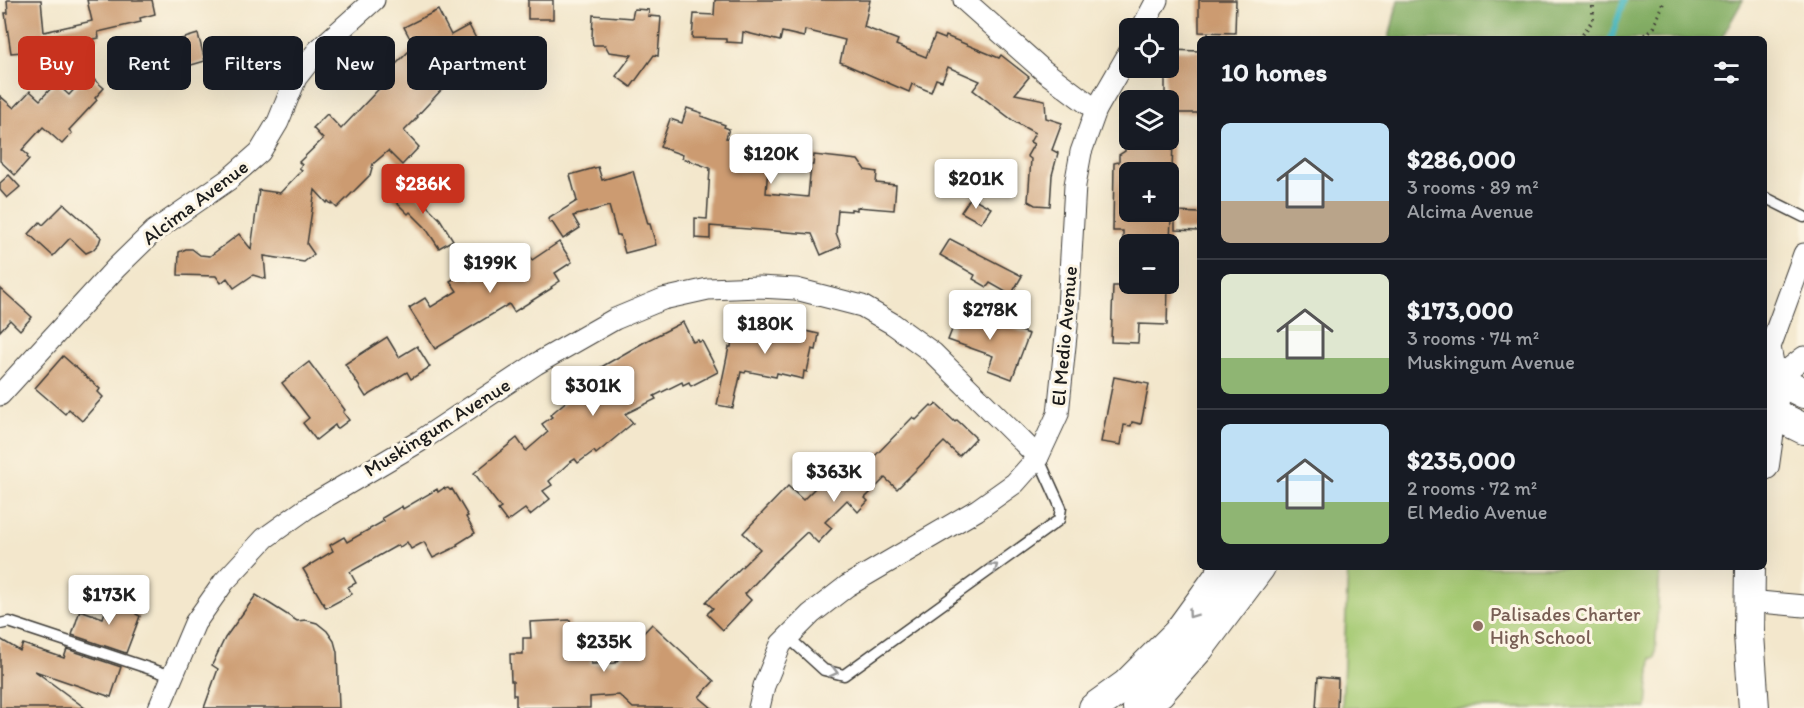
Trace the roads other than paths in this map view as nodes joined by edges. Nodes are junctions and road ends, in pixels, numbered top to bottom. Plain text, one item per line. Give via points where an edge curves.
1 (374, 0) edge
2 (964, 0) edge
3 (1157, 0) edge
4 (1147, 18) edge
5 (1119, 70) edge
6 (1096, 110) junction
7 (1767, 198) edge
8 (1804, 217) edge
9 (1804, 254) edge
10 (1804, 357) edge
11 (1770, 377) edge
12 (1804, 393) edge
13 (0, 395) edge
14 (1768, 411) edge
15 (1804, 429) edge
16 (1038, 457) junction
17 (1224, 570) edge
18 (1258, 570) edge
19 (1750, 570) edge
20 (1749, 601) junction
21 (1804, 606) edge
22 (0, 624) edge
23 (788, 637) junction
24 (172, 676) junction
25 (159, 708) edge
26 (759, 708) edge
27 (1094, 708) edge
28 (1138, 708) edge
29 (1754, 708) edge

1 - 13 street, Alcima Avenue via 318,50 296,78 278,122 260,152 228,180 154,231 116,267
2 - 6 street via 1044,71
3 - 4 street
5 - 6 street, El Medio Avenue
6 - 16 street, El Medio Avenue via 1081,152 1075,185 1058,414
7 - 8 lane
9 - 11 street via 1770,347
10 - 11 street
11 - 12 main road
11 - 14 main road
14 - 15 main road
16 - 23 street, El Medio Avenue via 1015,483 977,510 847,586
23 -> 16 lane via 824,670 844,675 1050,527 1059,520 1061,508
16 - 24 street, Muskingum Avenue via 933,353 862,306 796,290 759,287 708,289 663,300 615,319 536,364 265,538 224,582 195,623
17 -> 27 main road via 1178,633 1126,685
18 - 28 main road via 1200,647 1160,692
19 - 20 main road
20 - 21 street
20 - 29 main road
22 - 24 lane via 9,622
23 - 26 street, El Medio Avenue via 781,644
24 - 25 street, Muskingum Avenue

